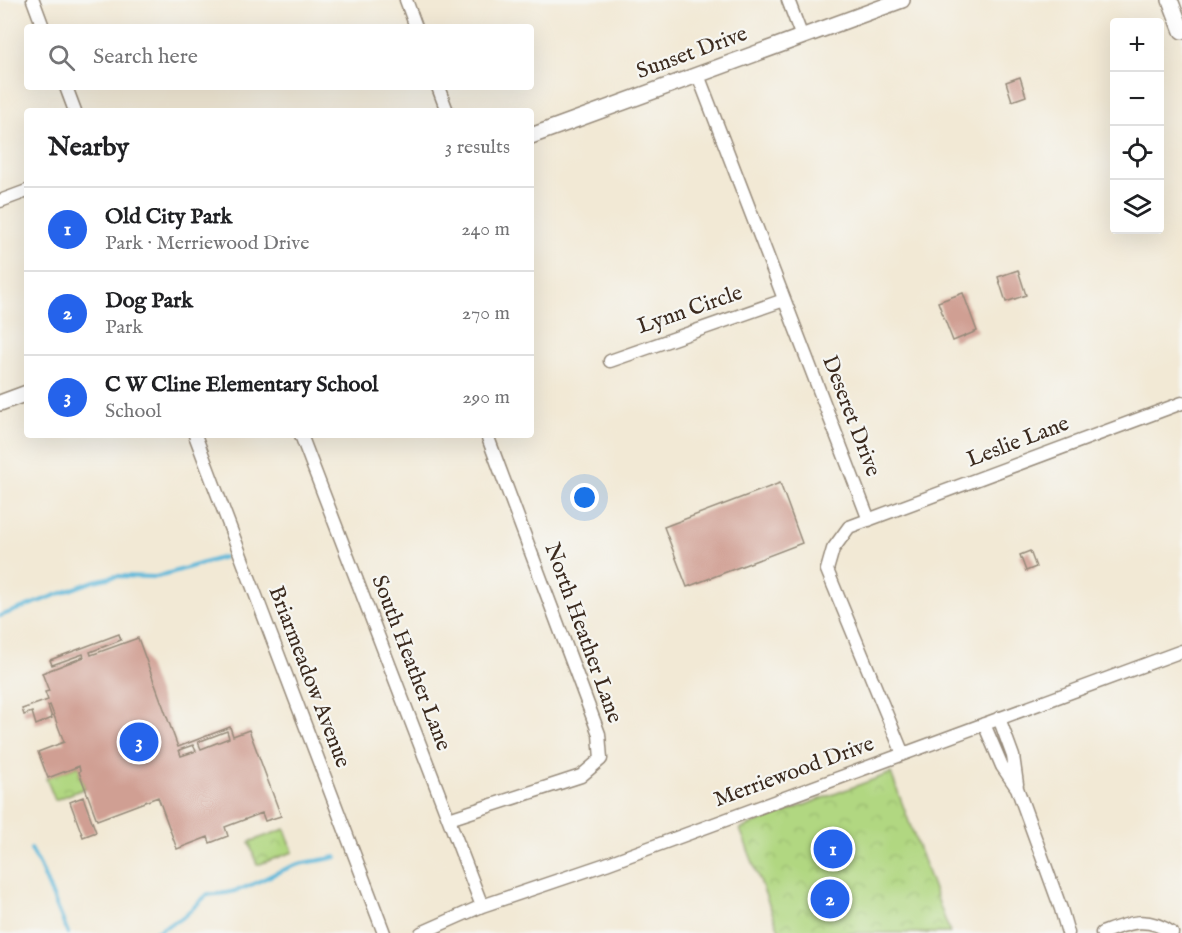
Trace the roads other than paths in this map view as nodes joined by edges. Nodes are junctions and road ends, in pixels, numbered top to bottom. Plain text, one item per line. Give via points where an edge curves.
1 (33, 0) edge
2 (406, 0) edge
3 (788, 0) edge
4 (902, 0) edge
5 (1170, 0) edge
6 (42, 24) edge
7 (415, 24) edge
8 (1182, 31) edge
9 (802, 37) junction
10 (698, 75) junction
11 (67, 90) edge
12 (439, 90) edge
13 (74, 108) edge
14 (446, 108) edge
15 (534, 135) edge
16 (24, 192) edge
17 (0, 201) edge
18 (784, 300) junction
19 (610, 361) dead end
20 (24, 394) edge
21 (0, 403) edge
22 (1182, 403) edge
23 (196, 438) edge
24 (302, 438) edge
25 (488, 438) edge
26 (869, 520) junction
27 (1182, 651) edge
28 (999, 718) junction
29 (984, 724) junction
30 (903, 754) junction
31 (1017, 788) junction
32 (449, 819) junction
33 (482, 906) junction
34 (384, 933) edge
35 (421, 933) edge
36 (1068, 933) edge
37 (1102, 933) edge
38 (1172, 933) edge

1 - 6 street
2 - 7 street
3 - 9 street
4 - 9 street, Sunset Drive
5 - 8 street
9 - 10 street, Sunset Drive
10 - 15 street, Sunset Drive
10 - 18 street, Deseret Drive
11 - 13 street
12 - 14 street
16 - 17 street
18 - 19 street, Lynn Circle
18 - 26 street, Deseret Drive
20 - 21 street
22 - 26 street, Leslie Lane
23 - 34 street, Briarmeadow Avenue
24 - 32 street, South Heather Lane
25 - 32 street, North Heather Lane via 599,734 601,759 581,776
26 - 30 street via 849,527 832,549 827,570
27 - 28 street, Merriewood Drive
28 - 29 street, Merriewood Drive
28 - 31 street via 1013,756
29 - 30 street, Merriewood Drive
29 - 31 street via 1002,766
30 - 33 street, Merriewood Drive
31 - 36 street
32 - 33 street, South Heather Lane
33 - 35 street, Merriewood Drive
37 - 38 street via 1133,922 1161,925

